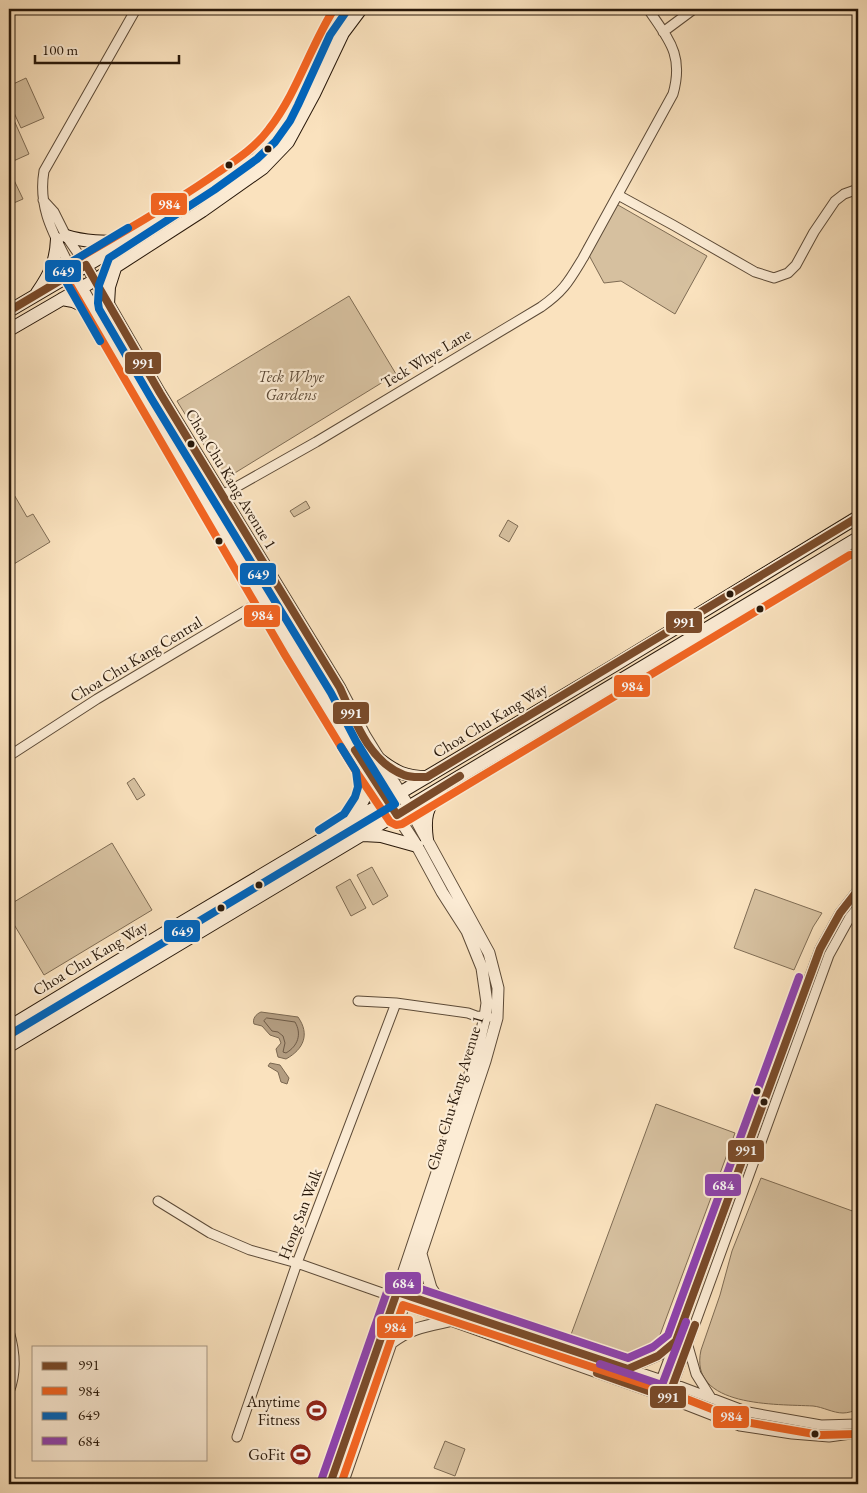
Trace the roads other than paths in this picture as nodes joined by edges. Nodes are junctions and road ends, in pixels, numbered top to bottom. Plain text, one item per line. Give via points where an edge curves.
1 (136, 9) edge
2 (346, 9) edge
3 (361, 9) edge
4 (648, 9) edge
5 (694, 9) edge
6 (663, 32) junction
7 (858, 188) edge
8 (618, 195) junction
9 (62, 237) junction
10 (125, 242) junction
11 (86, 265) junction
12 (116, 265) junction
13 (73, 273) junction
14 (94, 280) junction
15 (81, 288) junction
16 (36, 295) junction
17 (62, 299) junction
18 (108, 304) junction
19 (9, 311) edge
20 (96, 312) junction
21 (9, 330) edge
22 (222, 494) junction
23 (208, 503) junction
24 (858, 517) edge
25 (854, 542) edge
26 (280, 590) junction
27 (265, 600) junction
28 (9, 756) edge
29 (379, 759) junction
30 (366, 768) junction
31 (427, 777) junction
32 (446, 784) junction
33 (400, 792) junction
34 (387, 800) junction
35 (409, 807) junction
36 (397, 814) junction
37 (351, 821) junction
38 (363, 835) junction
39 (422, 843) junction
40 (858, 890) edge
41 (858, 907) edge
42 (358, 1001) dead end
43 (396, 1003) junction
44 (487, 1003) junction
45 (468, 1013) junction
46 (491, 1017) junction
47 (9, 1027) edge
48 (9, 1046) edge
49 (158, 1201) dead end
50 (421, 1254) junction
51 (297, 1263) junction
52 (397, 1297) junction
53 (444, 1308) junction
54 (449, 1320) junction
55 (9, 1331) edge
56 (676, 1341) junction
57 (391, 1343) junction
58 (688, 1346) junction
59 (624, 1368) junction
60 (614, 1379) junction
61 (661, 1380) junction
62 (674, 1384) junction
63 (9, 1392) edge
64 (656, 1394) junction
65 (668, 1398) junction
66 (712, 1398) junction
67 (858, 1424) edge
68 (858, 1433) edge
69 (237, 1437) dead end
70 (330, 1484) edge
71 (342, 1484) edge

1 - 9 street via 44,171 43,200 54,212
2 - 10 main road via 332,28 290,116 268,147 200,198
3 - 12 main road via 342,33 288,142 263,168
4 - 6 street, Teck Whye Lane
5 - 6 street
6 - 8 street, Teck Whye Lane via 678,69 673,94
7 - 8 street via 835,201 796,265 788,273 774,278 756,272
8 - 22 street, Teck Whye Lane via 558,295 324,438
9 - 10 main road
9 - 11 street
9 - 13 street
9 - 16 main road via 51,271
10 - 11 main road
11 - 13 main road
11 - 14 street, Choa Chu Kang Avenue 1
12 - 14 main road
12 - 18 main road via 109,286
13 - 15 street, Choa Chu Kang Avenue 1
13 - 16 main road
14 - 15 main road
14 - 18 street, Choa Chu Kang Avenue 1
15 - 17 main road
15 - 20 street, Choa Chu Kang Avenue 1
16 - 19 main road
17 - 20 main road
17 - 21 main road
18 - 22 street, Choa Chu Kang Avenue 1
20 - 23 street, Choa Chu Kang Avenue 1
22 - 23 street, Teck Whye Lane
22 - 26 street, Choa Chu Kang Avenue 1
23 - 27 street, Choa Chu Kang Avenue 1
24 - 31 main road, Choa Chu Kang Way
25 - 32 main road, Choa Chu Kang Way
26 - 27 street, Choa Chu Kang Central
26 - 29 street, Choa Chu Kang Avenue 1
27 - 28 street, Choa Chu Kang Central via 97,699
27 - 30 street, Choa Chu Kang Avenue 1
29 - 31 main road via 404,775
29 - 33 street, Choa Chu Kang Avenue 1
30 - 34 street, Choa Chu Kang Avenue 1
30 - 37 main road via 368,788 365,799
31 - 33 main road, Choa Chu Kang Way
32 - 35 main road, Choa Chu Kang Way
32 - 39 main road via 426,813
33 - 34 main road, Choa Chu Kang Way
33 - 35 street, Choa Chu Kang Avenue 1
34 - 36 street, Choa Chu Kang Avenue 1
34 - 37 main road, Choa Chu Kang Way
35 - 36 main road, Choa Chu Kang Way
35 - 39 street, Choa Chu Kang Avenue 1
36 - 38 main road, Choa Chu Kang Way
36 - 39 street, Choa Chu Kang Avenue 1
37 - 47 main road, Choa Chu Kang Way
38 - 39 main road
38 - 48 main road, Choa Chu Kang Way
39 - 44 street, Choa Chu Kang Avenue 1 via 442,892 475,948 482,968
39 - 46 street, Choa Chu Kang Avenue 1 via 490,953 498,988
40 - 56 street via 840,913 820,949
41 - 58 street via 828,955
42 - 43 street
43 - 45 street
43 - 51 street, Hong San Walk
44 - 45 street
44 - 46 street, Choa Chu Kang Avenue 1
45 - 46 street
46 - 50 street, Choa Chu Kang Avenue 1 via 486,1061
46 - 52 street, Choa Chu Kang Avenue 1
49 - 51 street via 218,1236 250,1250
50 - 52 street, Choa Chu Kang Avenue 1
50 - 53 street via 431,1288
51 - 52 street
51 - 69 street, Hong San Walk
52 - 53 street
52 - 54 street
52 - 57 street, Choa Chu Kang Avenue 1
52 - 70 street, Choa Chu Kang Avenue 1
53 - 59 street
54 - 57 street via 416,1328
54 - 60 street
55 - 63 street via 14,1362
56 - 59 street via 658,1356
56 - 61 street
57 - 71 street, Choa Chu Kang Avenue 1
58 - 62 street
58 - 66 street via 696,1374
59 - 60 street
59 - 61 street
60 - 64 street
61 - 62 street
61 - 64 street
62 - 65 street
62 - 66 street
64 - 65 street
65 - 68 street via 740,1426 829,1437
66 - 67 street via 748,1412 795,1421 821,1425

